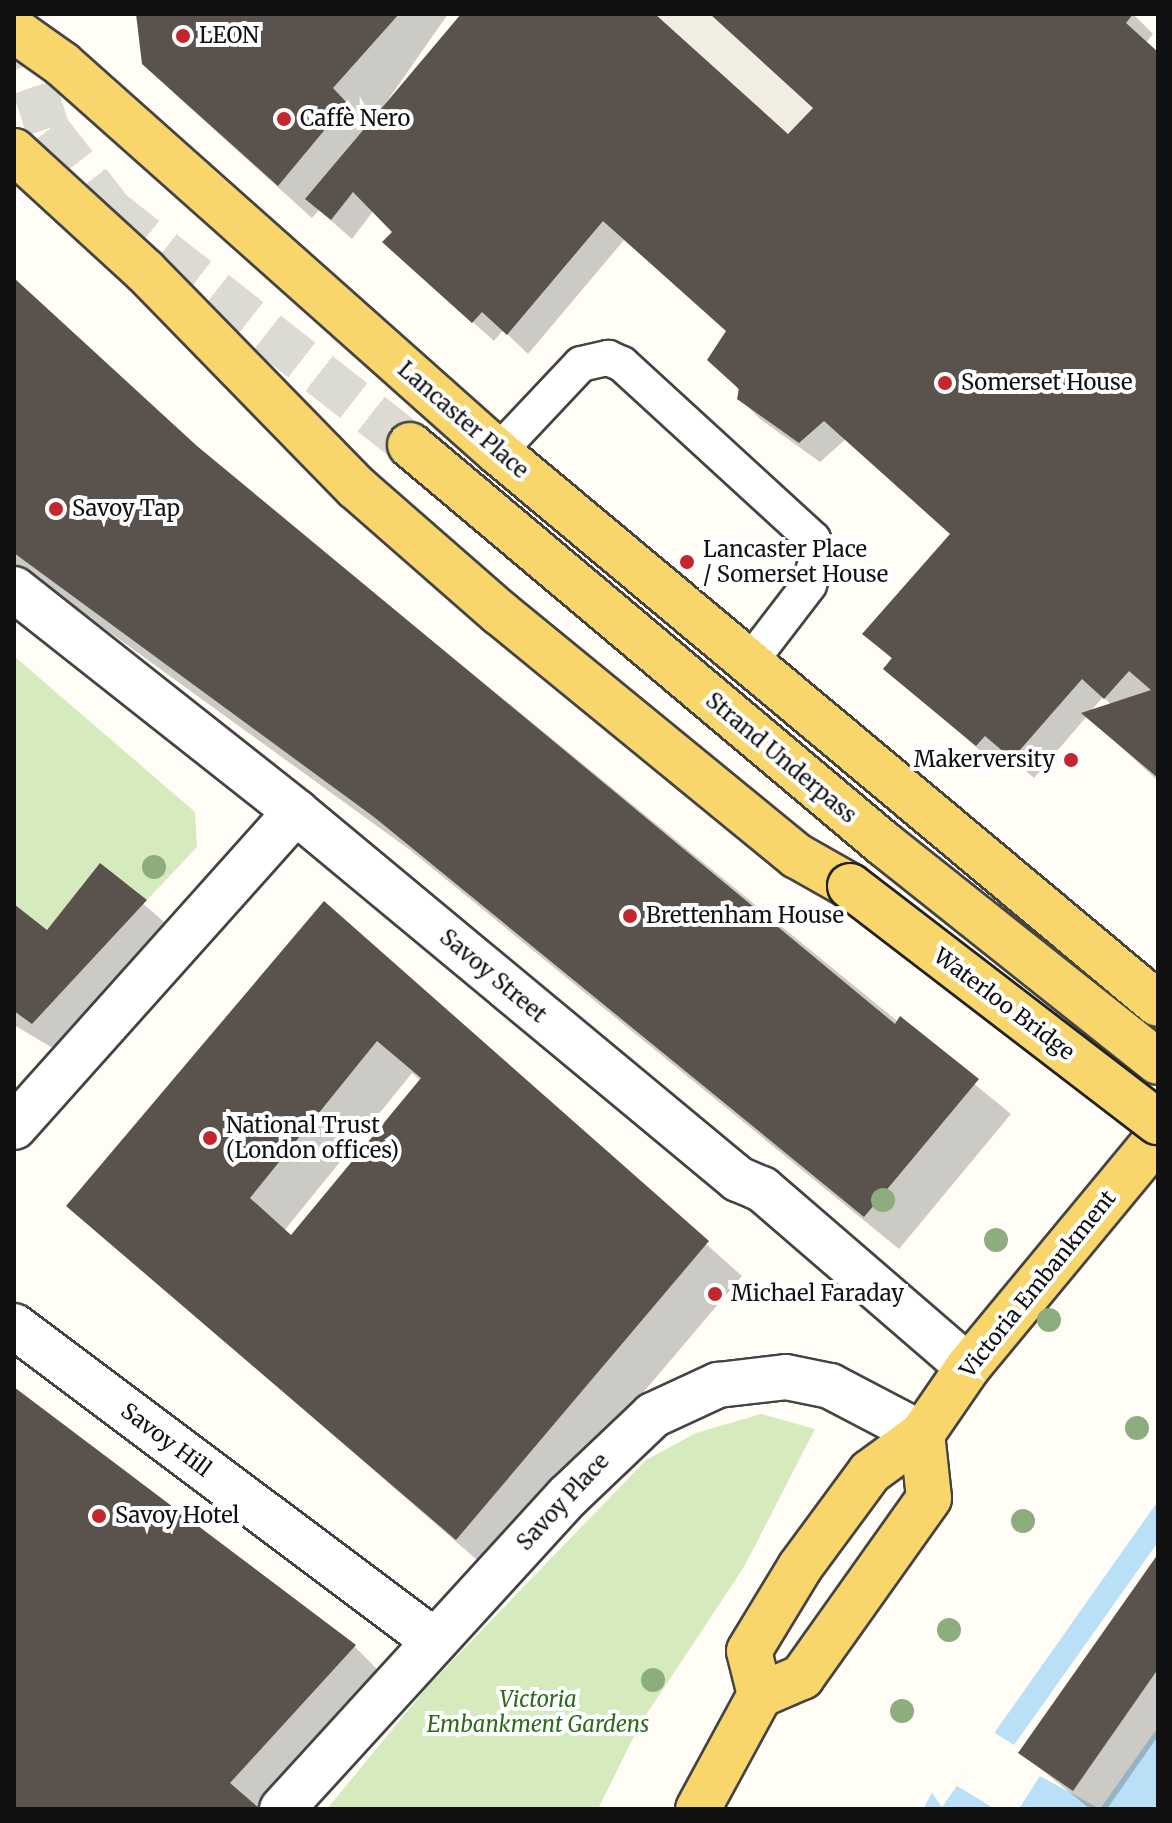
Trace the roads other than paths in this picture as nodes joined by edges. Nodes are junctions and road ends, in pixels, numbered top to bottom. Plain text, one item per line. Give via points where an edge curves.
1 (14, 30) edge
2 (14, 151) edge
3 (410, 445) tunnel mouth
4 (498, 452) junction
5 (14, 589) edge
6 (750, 662) junction
7 (296, 812) junction
8 (1158, 1004) edge
9 (1158, 1062) edge
10 (1158, 1122) edge
11 (14, 1127) edge
12 (1158, 1137) edge
13 (14, 1326) edge
14 (968, 1367) junction
15 (922, 1434) junction
16 (433, 1640) junction
17 (760, 1695) junction
18 (282, 1809) edge
19 (698, 1809) edge

1 - 4 main road, Lancaster Place via 62,64
2 - 10 main road, Waterloo Bridge, bridge via 393,519 797,856 850,886
3 - 9 main road, Strand Underpass via 884,844
4 - 6 main road, Lancaster Place
4 - 6 lane via 581,364 608,358 622,364 813,539 818,555 809,585
5 - 7 street, Savoy Street
6 - 8 main road, Lancaster Place via 915,806
7 - 11 street
7 - 14 street, Savoy Street via 738,1179 762,1189
12 - 14 main road, Victoria Embankment
13 - 16 street, Savoy Hill
14 - 15 main road, Victoria Embankment
15 - 16 street, Savoy Place via 805,1379 763,1377 683,1399 617,1445
15 - 17 main road, Victoria Embankment via 870,1472 771,1612 749,1651
15 - 17 main road via 929,1498 802,1677
16 - 18 street, Savoy Place
17 - 19 main road

